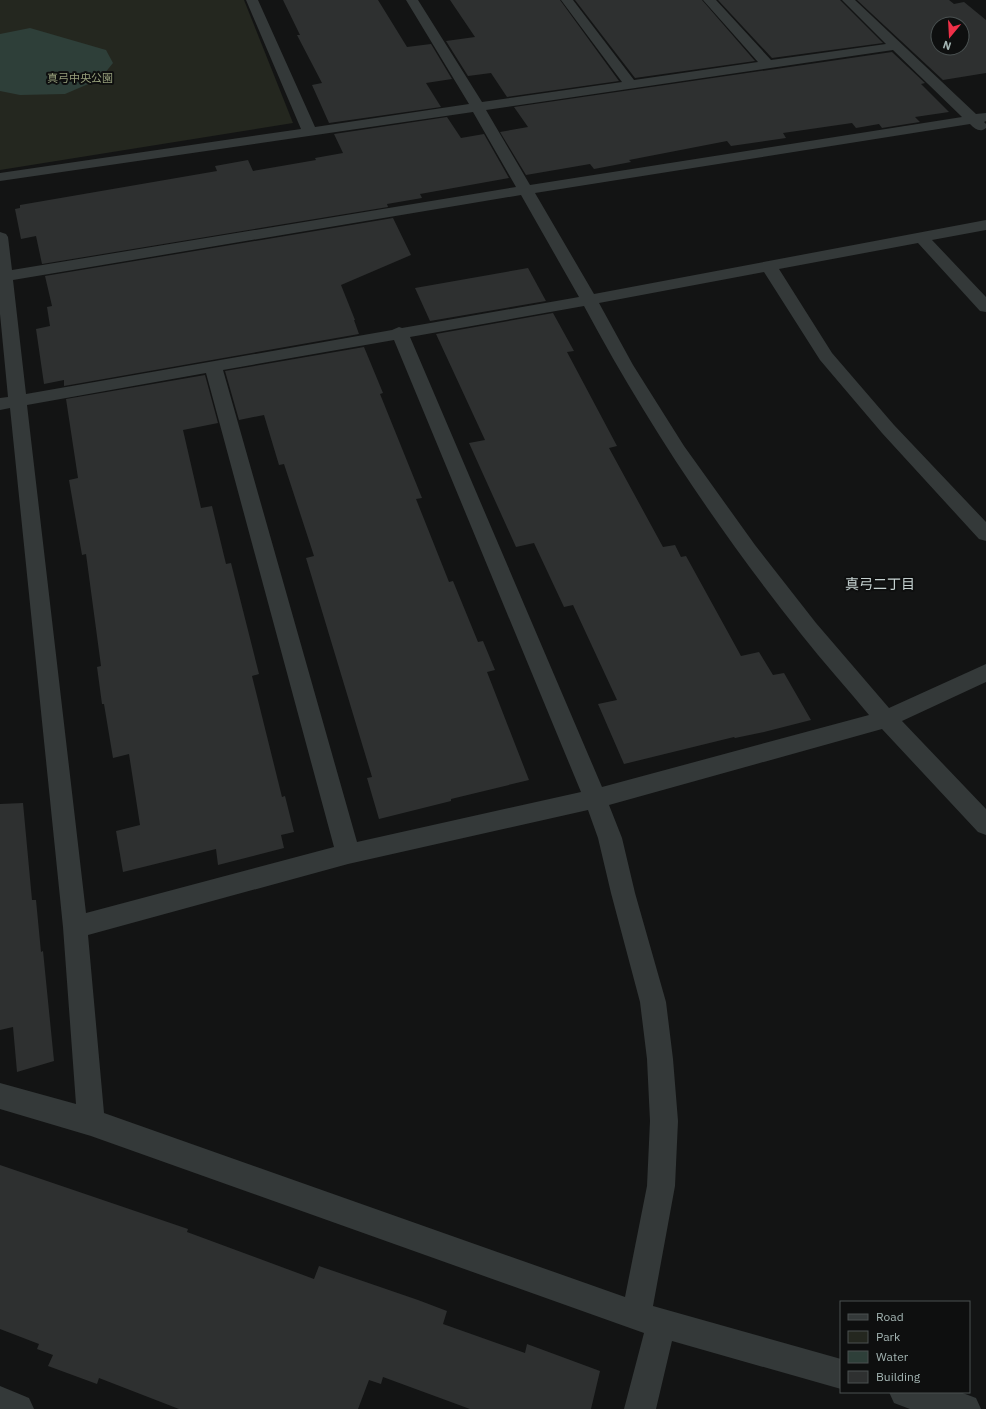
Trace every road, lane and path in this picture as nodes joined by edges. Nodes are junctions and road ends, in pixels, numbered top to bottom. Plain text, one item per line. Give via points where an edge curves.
1 (252, 0) edge
2 (412, 0) edge
3 (567, 0) edge
4 (708, 0) edge
5 (848, 0) edge
6 (897, 46) junction
7 (768, 65) junction
8 (631, 85) junction
9 (478, 108) junction
10 (979, 118) edge
11 (310, 132) junction
12 (986, 132) edge
13 (0, 177) edge
14 (525, 190) junction
15 (986, 225) edge
16 (921, 236) junction
17 (0, 237) edge
18 (768, 265) junction
19 (2, 276) edge
20 (589, 300) junction
21 (986, 307) edge
22 (399, 332) junction
23 (213, 367) junction
24 (9, 402) edge
25 (986, 534) edge
26 (986, 672) edge
27 (886, 719) junction
28 (595, 799) junction
29 (986, 825) edge
30 (348, 854) junction
31 (75, 927) junction
32 (0, 1096) edge
33 (91, 1122) junction
34 (649, 1320) junction
35 (840, 1374) edge
36 (908, 1393) edge
37 (0, 1402) edge
38 (18, 1409) edge
39 (640, 1409) edge
40 (965, 1409) edge

1 - 11 street
2 - 9 street
3 - 8 street
4 - 7 street
5 - 6 street
6 - 7 street
6 - 10 street
7 - 8 street
8 - 9 street
9 - 11 street
9 - 14 street
10 - 12 street
10 - 14 street
11 - 13 street
14 - 19 street
14 - 20 street
15 - 16 street
16 - 18 street
16 - 21 street
17 - 19 street
18 - 20 street
18 - 25 street via 826,356 888,429
19 - 24 street
20 - 22 street
20 - 27 street via 624,364 677,450 748,550 809,629
22 - 23 street
22 - 28 street
23 - 24 street
23 - 30 street
24 - 31 street
26 - 27 street
27 - 28 street
27 - 29 street
28 - 30 street
28 - 34 street via 610,838 654,1002 660,1059 664,1121
30 - 31 street
31 - 33 street
32 - 33 street
33 - 34 street
34 - 35 street
34 - 39 street
36 - 40 street
37 - 38 street

